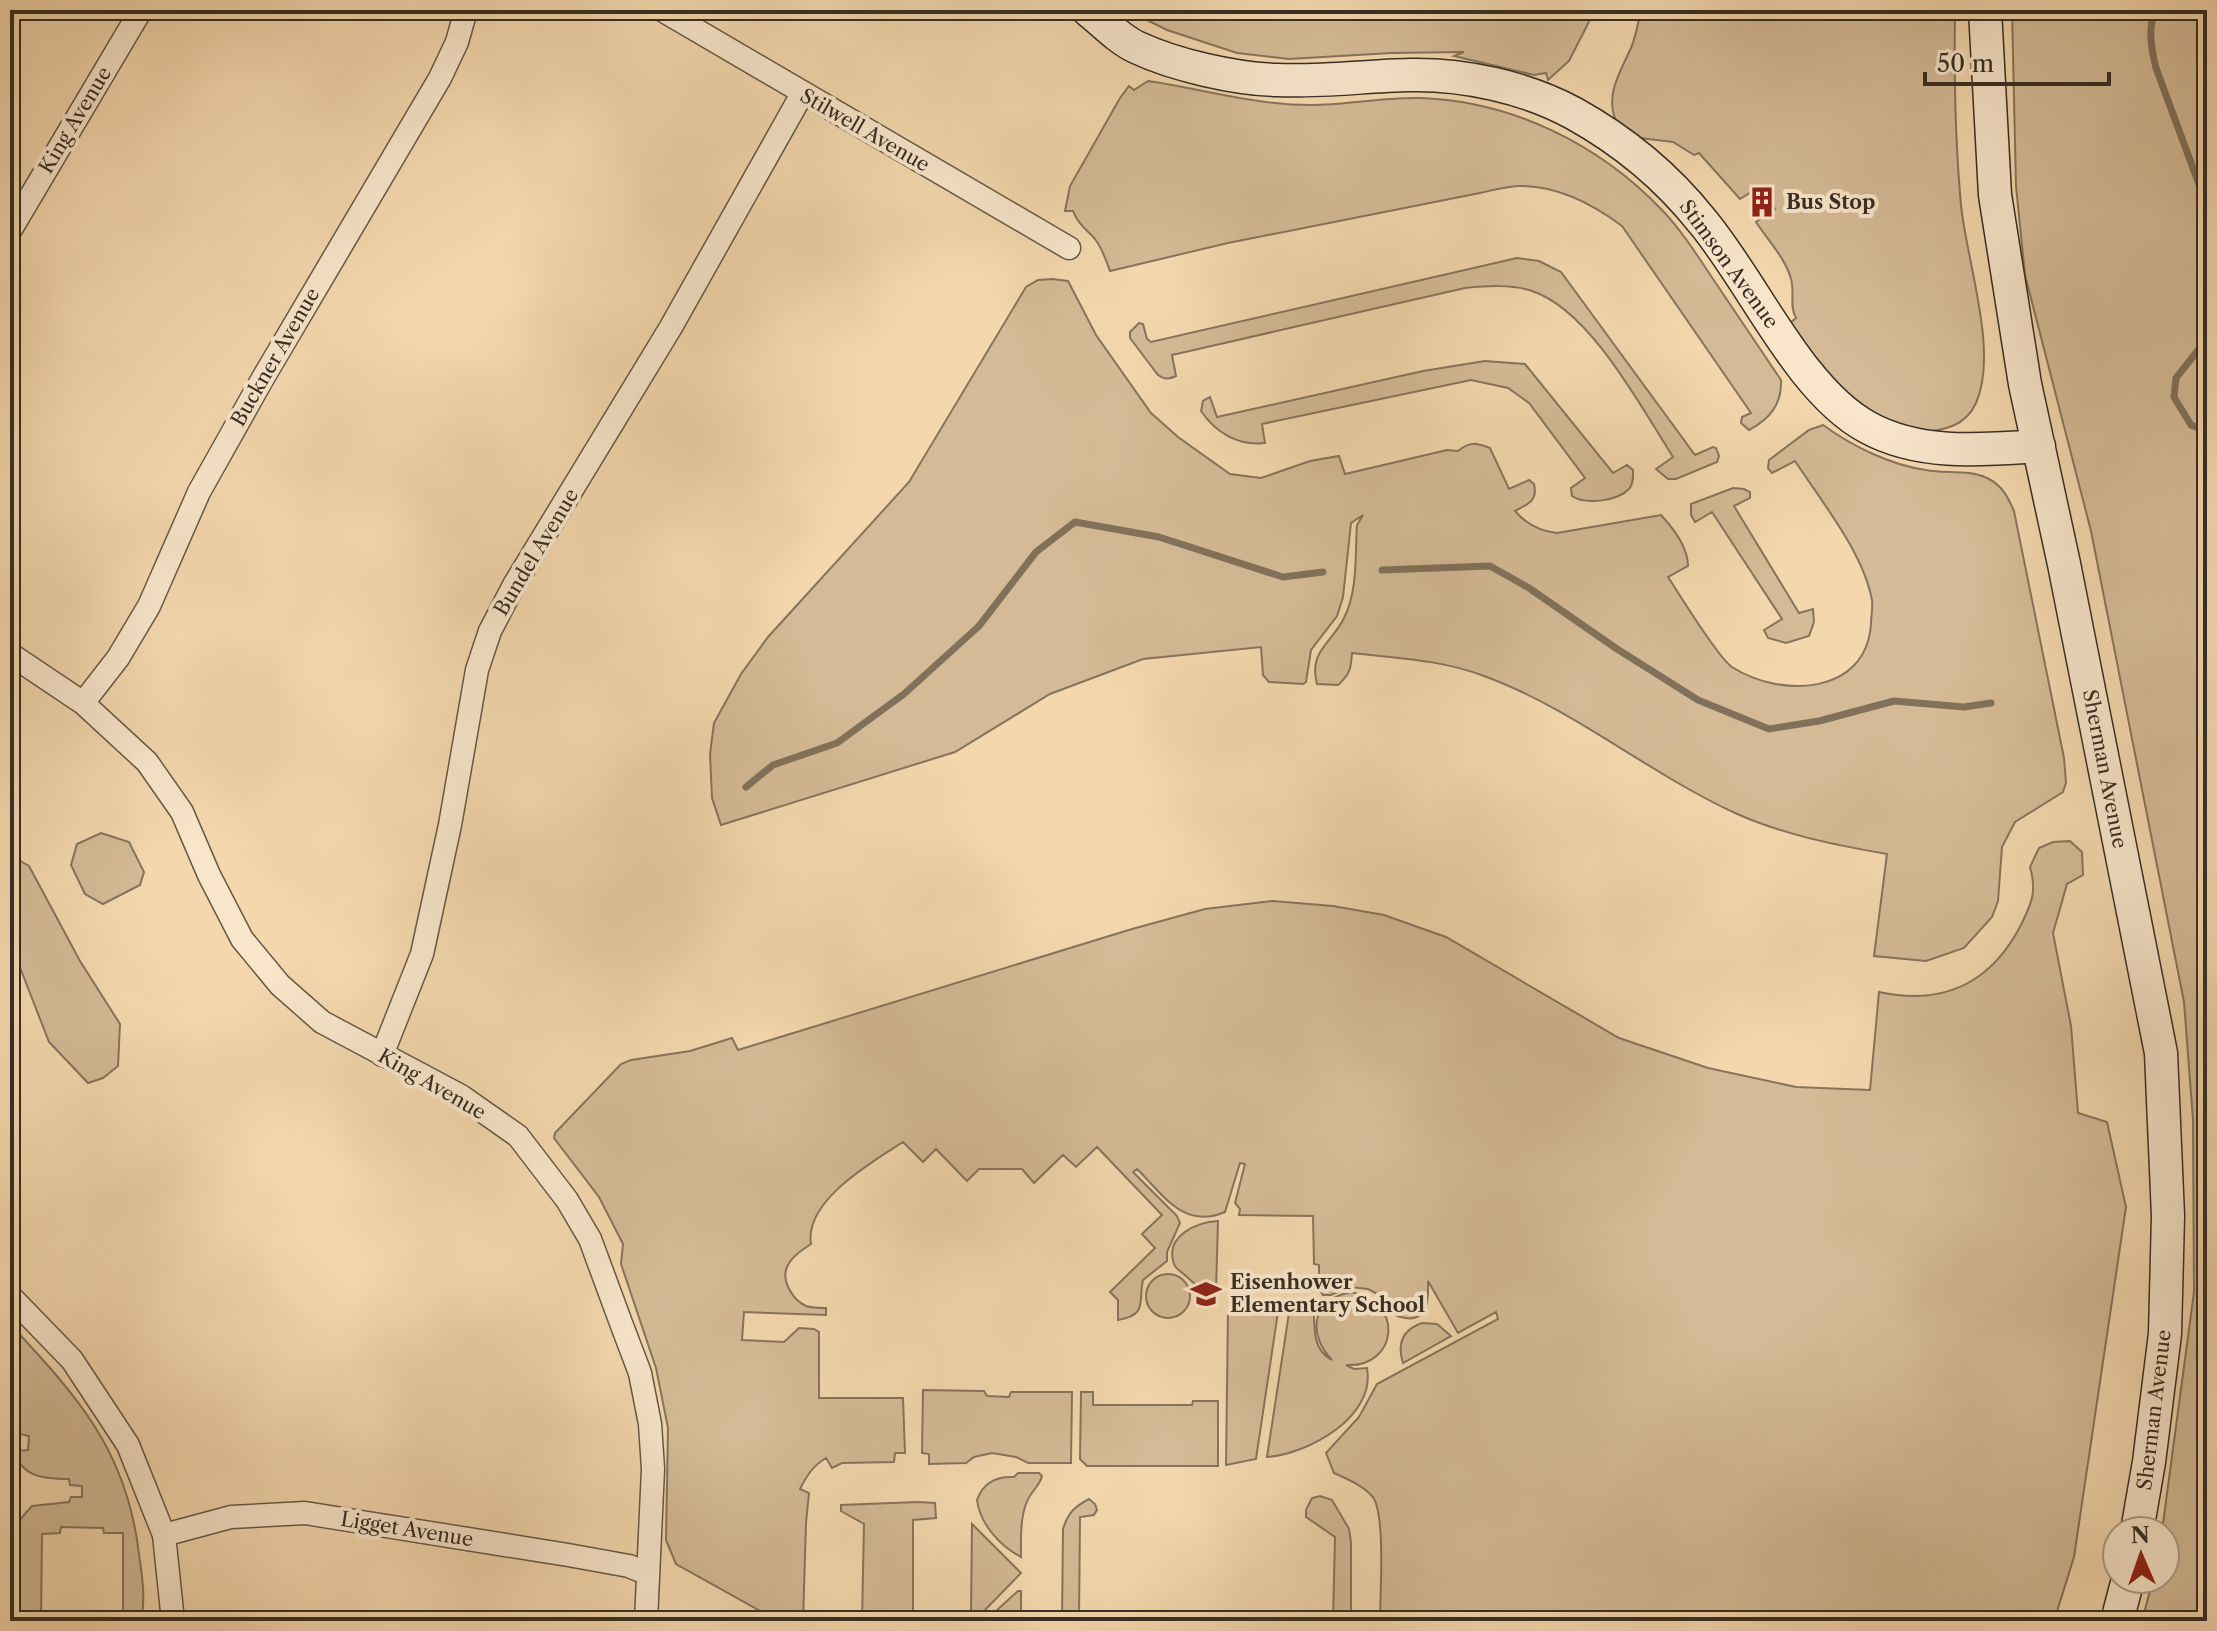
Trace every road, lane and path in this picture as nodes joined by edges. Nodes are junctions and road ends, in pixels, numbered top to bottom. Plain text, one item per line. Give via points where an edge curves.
1 (141, 10) edge
2 (466, 10) edge
3 (662, 10) edge
4 (1088, 10) edge
5 (1985, 10) edge
6 (802, 94) junction
7 (10, 231) edge
8 (1069, 248) dead end
9 (2039, 446) junction
10 (10, 654) edge
11 (83, 703) junction
12 (382, 1055) junction
13 (10, 1296) edge
14 (2140, 1515) edge
15 (164, 1535) junction
16 (648, 1574) junction
17 (2124, 1595) edge
18 (173, 1621) edge
19 (646, 1621) edge
20 (2117, 1621) edge

1 - 7 street, King Avenue
2 - 11 street, Buckner Avenue via 440,78 199,492 149,606
3 - 6 street, Stilwell Avenue
4 - 9 street, Stimson Avenue via 1134,46 1224,73 1274,80 1457,78 1503,87 1572,112 1664,179 1703,222 1826,396 1867,427 1942,449
5 - 9 street, Sherman Avenue via 1995,195
6 - 8 street, Stilwell Avenue
6 - 12 street, Bundel Avenue via 490,631 477,670 422,954
9 - 14 street, Sherman Avenue via 2161,1053 2168,1216 2165,1334
10 - 11 street, King Avenue
11 - 12 street, King Avenue via 147,762 174,799 242,939 280,985 322,1022
12 - 16 street, King Avenue via 461,1096 518,1136 590,1239 640,1373 650,1424
13 - 15 street via 72,1360 128,1445
15 - 16 street, Ligget Avenue via 231,1517 305,1513 629,1566
15 - 18 street
16 - 19 street, King Avenue
17 - 20 street

